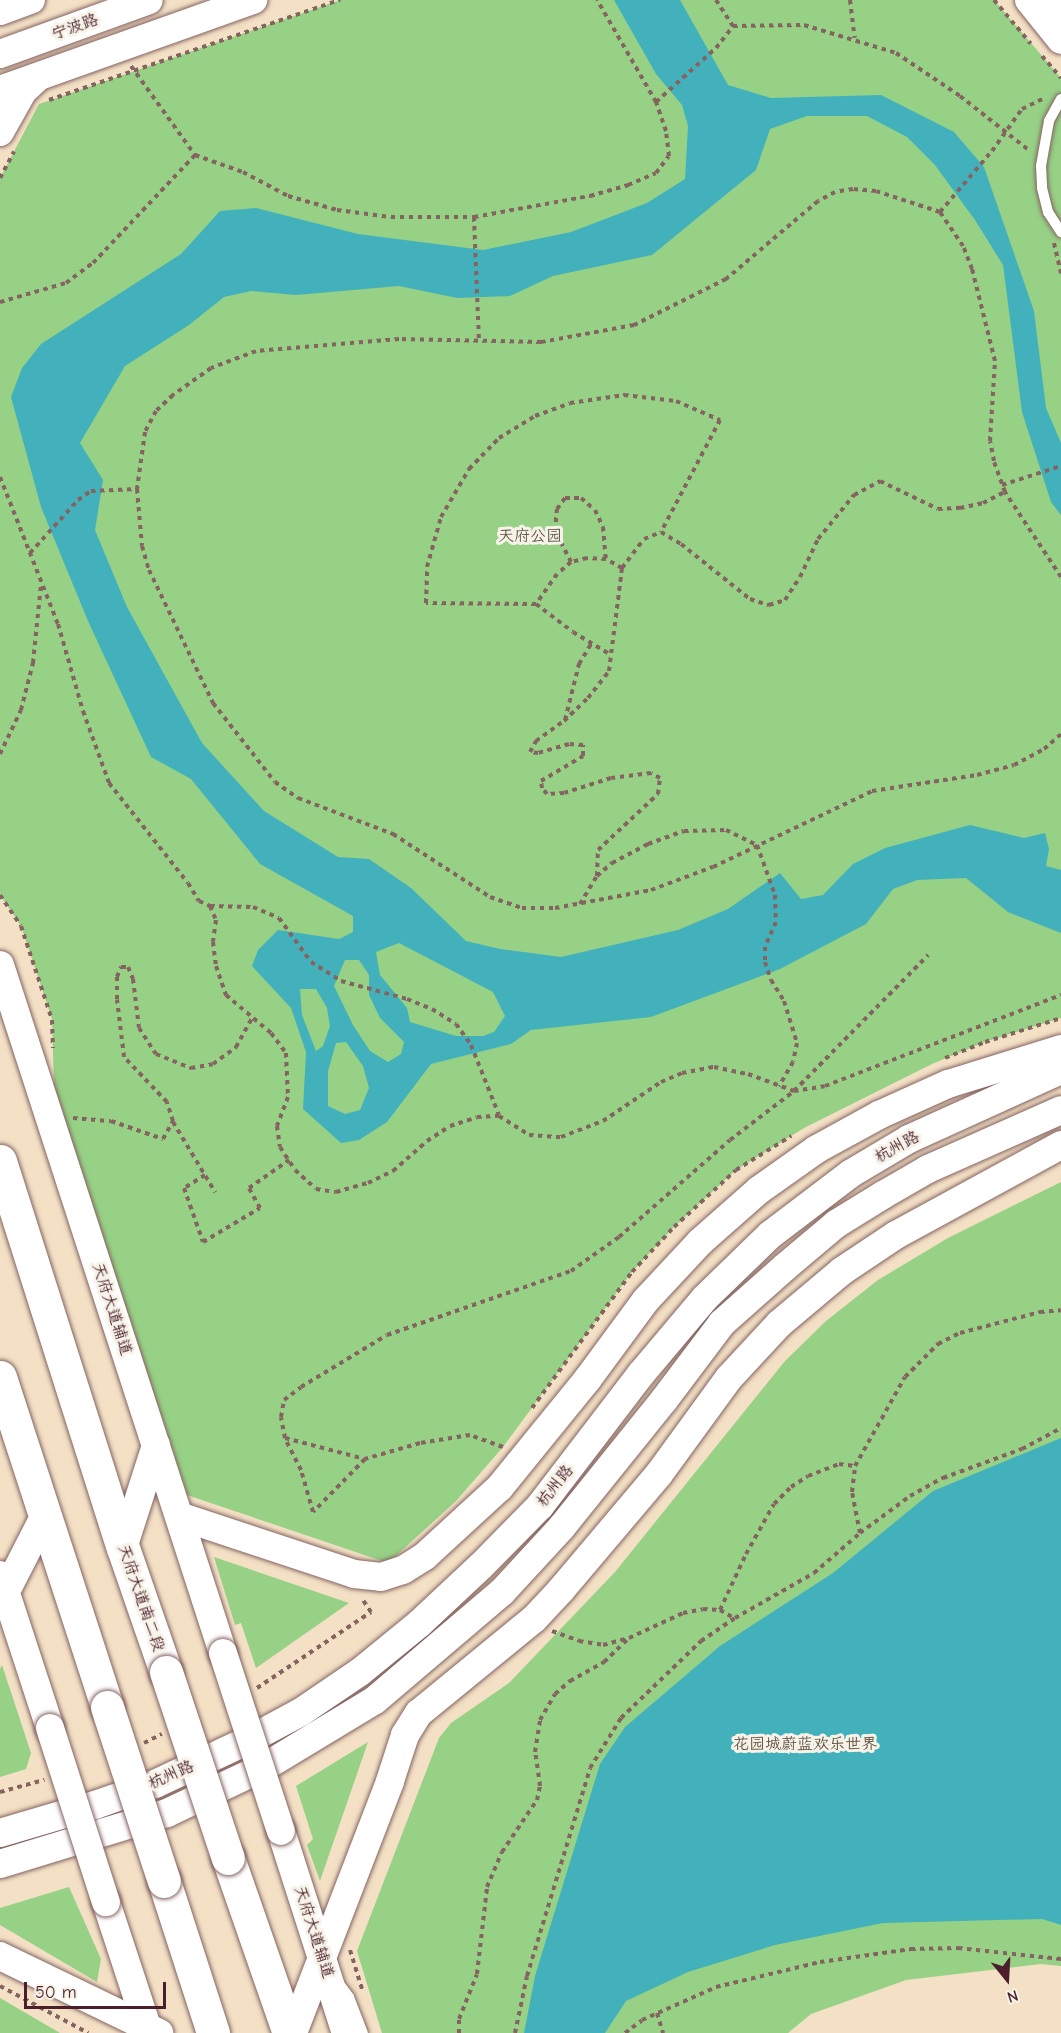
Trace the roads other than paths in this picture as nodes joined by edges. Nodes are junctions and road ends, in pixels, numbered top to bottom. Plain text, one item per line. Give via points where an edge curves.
1 (31, 0) edge
2 (149, 0) edge
3 (253, 0) edge
4 (1029, 0) edge
5 (1057, 0) edge
6 (1061, 4) edge
7 (0, 11) edge
8 (1061, 40) edge
9 (0, 54) edge
10 (40, 75) junction
11 (0, 90) edge
12 (1057, 96) edge
13 (8, 139) edge
14 (1061, 232) edge
15 (0, 965) edge
16 (1061, 1049) edge
17 (1061, 1070) edge
18 (1061, 1110) edge
19 (1061, 1145) edge
20 (0, 1161) edge
21 (0, 1377) edge
22 (156, 1445) junction
23 (45, 1515) junction
24 (179, 1516) junction
25 (123, 1548) junction
26 (2, 1590) edge
27 (0, 1833) edge
28 (0, 1864) edge
29 (321, 1954) junction
30 (0, 1956) edge
31 (151, 2032) edge
32 (213, 2033) edge
33 (291, 2033) edge
34 (346, 2033) edge
35 (363, 2033) edge

1 - 7 main road
2 - 9 main road, 宁波路
3 - 10 main road via 129,58
4 - 8 main road
5 - 6 main road
10 - 11 main road
10 - 13 main road via 23,90
12 - 14 lane via 1041,166 1048,212
15 - 22 main road, 天府大道辅道
16 - 24 main road via 958,1080 879,1115 817,1149 759,1190 700,1242 646,1300 500,1487 425,1556 403,1570 381,1577 354,1574
17 - 27 main road, 杭州路 via 909,1139 850,1174 770,1235 705,1298 540,1506 482,1566 360,1672 301,1712 155,1784
18 - 28 main road, 杭州路 via 928,1169 836,1224 722,1323 561,1528 502,1592 375,1700 266,1766 167,1813
19 - 29 main road via 896,1234 842,1271 779,1324 729,1378 659,1474 595,1552 534,1619 419,1713 405,1735
20 - 25 highway, 天府大道南二段
21 - 23 highway
22 - 24 main road, 天府大道辅道
22 - 25 main road
23 - 26 main road
23 - 32 highway, bridge
24 - 29 main road, 天府大道辅道, bridge
25 - 33 highway, 天府大道南二段, bridge
26 - 31 main road, bridge
29 - 33 main road
29 - 34 main road, 天府大道辅道
29 - 35 lane via 349,1997
30 - 31 main road

